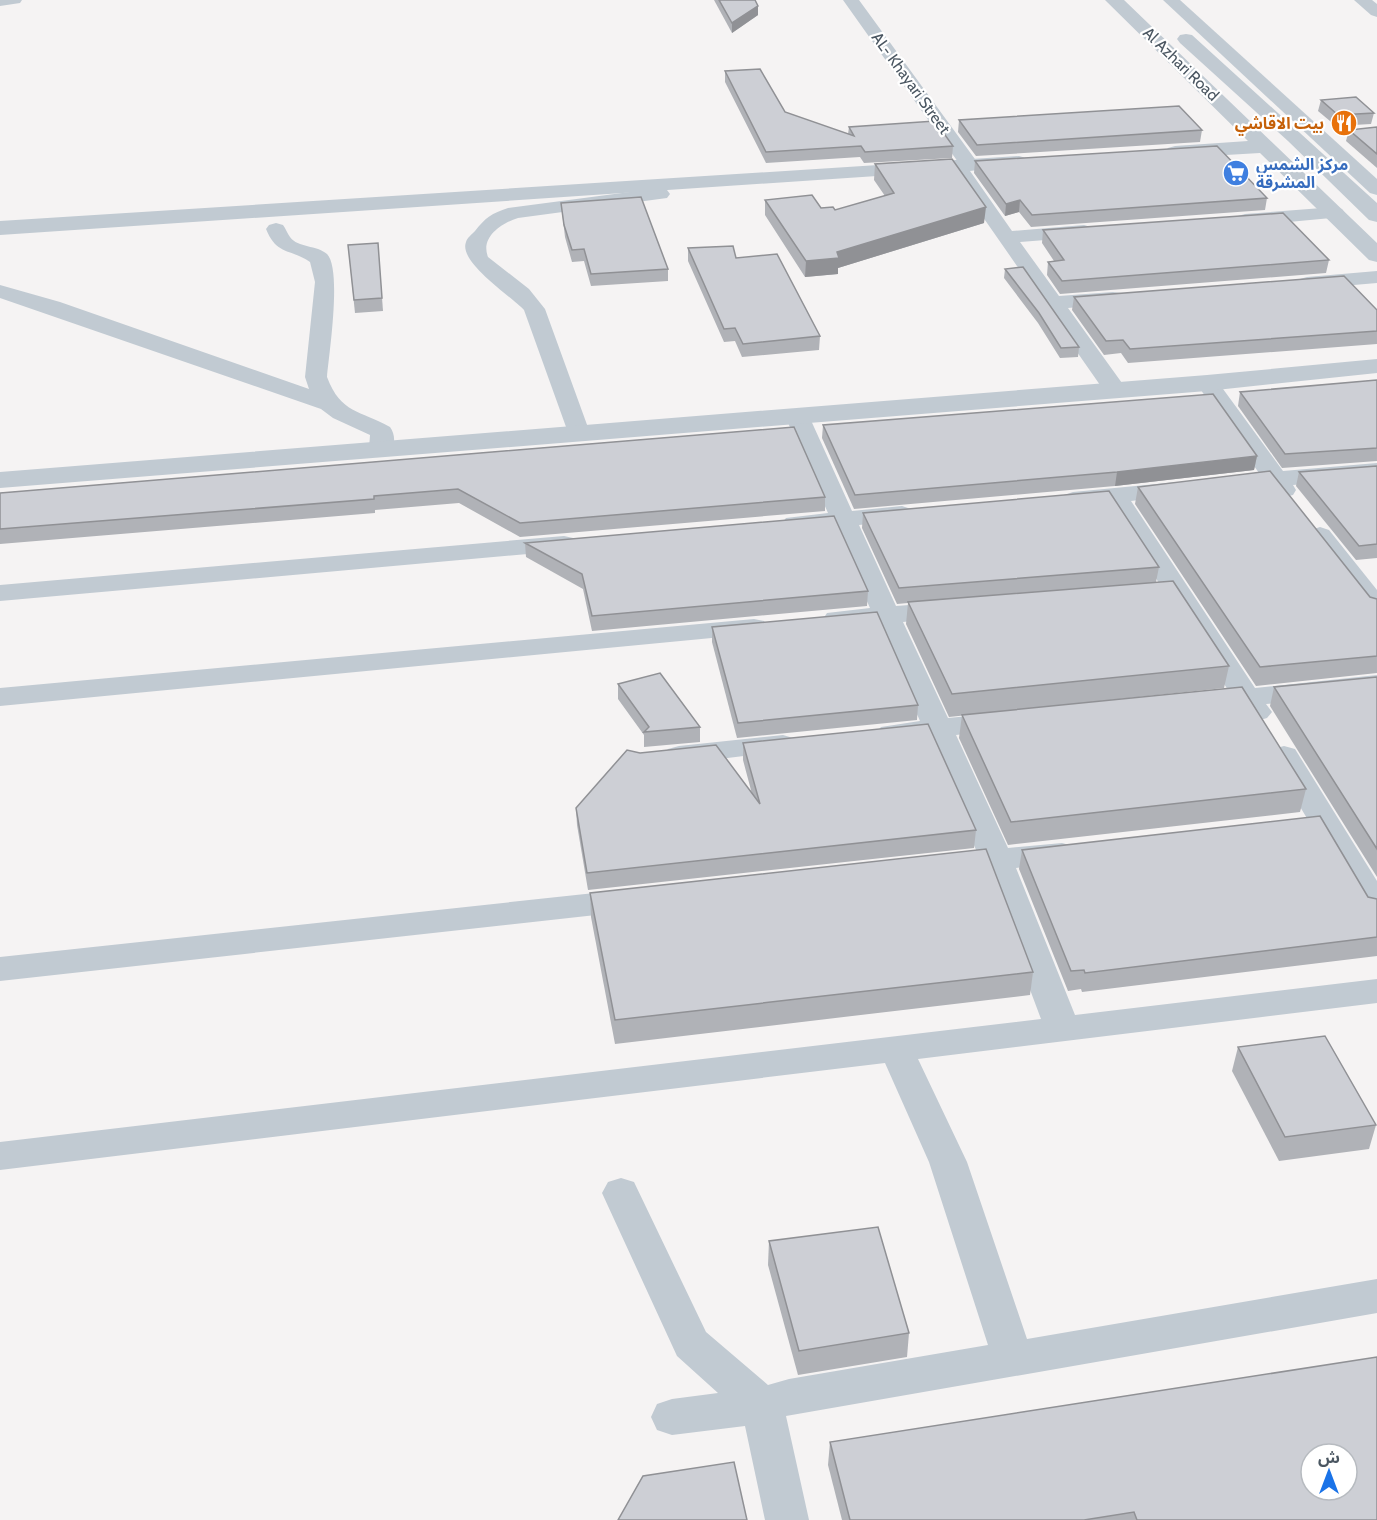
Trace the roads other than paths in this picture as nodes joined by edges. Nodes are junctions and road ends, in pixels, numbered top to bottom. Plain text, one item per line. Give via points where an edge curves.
1 (14, 0) edge
2 (851, 0) edge
3 (1114, 0) edge
4 (1171, 0) edge
5 (1362, 0) edge
6 (0, 1) edge
7 (1377, 12) edge
8 (1176, 30) dead end
9 (1343, 133) dead end
10 (1320, 135) junction
11 (1295, 136) junction
12 (1266, 146) junction
13 (1160, 153) edge
14 (1042, 161) edge
15 (964, 166) junction
16 (1376, 186) edge
17 (1350, 187) junction
18 (660, 195) dead end
19 (1335, 213) junction
20 (1377, 215) edge
21 (1230, 221) edge
22 (0, 228) edge
23 (276, 229) dead end
24 (1102, 230) edge
25 (1009, 237) junction
26 (1377, 255) edge
27 (1377, 277) edge
28 (1284, 285) edge
29 (0, 291) edge
30 (1134, 297) edge
31 (1053, 303) junction
32 (1377, 366) edge
33 (1207, 383) junction
34 (1115, 390) junction
35 (326, 403) junction
36 (797, 416) junction
37 (578, 433) junction
38 (381, 449) junction
39 (1377, 470) edge
40 (1274, 478) junction
41 (0, 480) edge
42 (1115, 496) junction
43 (1044, 502) edge
44 (926, 512) edge
45 (843, 519) junction
46 (772, 525) edge
47 (582, 542) edge
48 (1365, 574) edge
49 (1178, 591) junction
50 (0, 593) edge
51 (1143, 594) edge
52 (969, 608) edge
53 (1377, 608) edge
54 (887, 615) junction
55 (816, 621) edge
56 (781, 625) edge
57 (1377, 684) edge
58 (0, 697) edge
59 (1247, 697) junction
60 (1188, 703) edge
61 (1022, 720) edge
62 (939, 728) junction
63 (863, 736) edge
64 (804, 742) edge
65 (652, 757) edge
66 (1326, 822) junction
67 (1291, 826) edge
68 (1091, 849) edge
69 (997, 860) junction
70 (926, 868) edge
71 (665, 896) edge
72 (1377, 907) edge
73 (0, 969) edge
74 (1377, 991) edge
75 (1063, 1029) junction
76 (896, 1049) junction
77 (0, 1156) edge
78 (621, 1193) dead end
79 (1377, 1296) edge
80 (1013, 1358) junction
81 (762, 1405) junction
82 (672, 1417) dead end
83 (787, 1520) edge

1 - 6 street
2 - 15 street, AL- Khayari Street
3 - 12 street, Al Azhari Road
4 - 10 street
5 - 7 street
8 - 11 street, Al Azhari Road
9 - 10 street
10 - 11 street
10 - 16 street
11 - 17 street, Al Azhari Road
12 - 13 street
12 - 19 street, Al Azhari Road
14 - 15 street
15 - 22 street
15 - 25 street, AL- Khayari Street
16 - 17 street
17 - 20 street, Al Azhari Road
18 - 37 street via 515,212 495,219 476,242 479,260 534,309
19 - 21 street
19 - 26 street, Al Azhari Road
23 - 35 street via 285,246 320,259 324,282 316,377
24 - 25 street
25 - 31 street, AL- Khayari Street
27 - 28 street
29 - 35 street
30 - 31 street
31 - 34 street, AL- Khayari Street
32 - 33 street
33 - 34 street
33 - 40 street
34 - 36 street
35 - 38 street via 382,432
36 - 37 street
36 - 45 street
37 - 38 street
38 - 41 street
39 - 40 street
40 - 42 street
40 - 48 street via 1299,509
42 - 43 street
42 - 49 street
44 - 45 street
45 - 46 street
45 - 54 street
47 - 50 street
48 - 53 street
49 - 51 street
49 - 59 street
52 - 54 street
54 - 55 street
54 - 62 street
56 - 58 street
57 - 59 street
59 - 60 street
59 - 66 street
61 - 62 street
62 - 63 street
62 - 69 street
64 - 65 street
66 - 67 street
66 - 72 street
68 - 69 street
69 - 70 street
69 - 75 street
71 - 73 street
74 - 75 street
75 - 76 street
76 - 77 street
76 - 80 street via 948,1162
78 - 81 street via 691,1344
79 - 80 street
80 - 81 street
81 - 82 street
81 - 83 street

